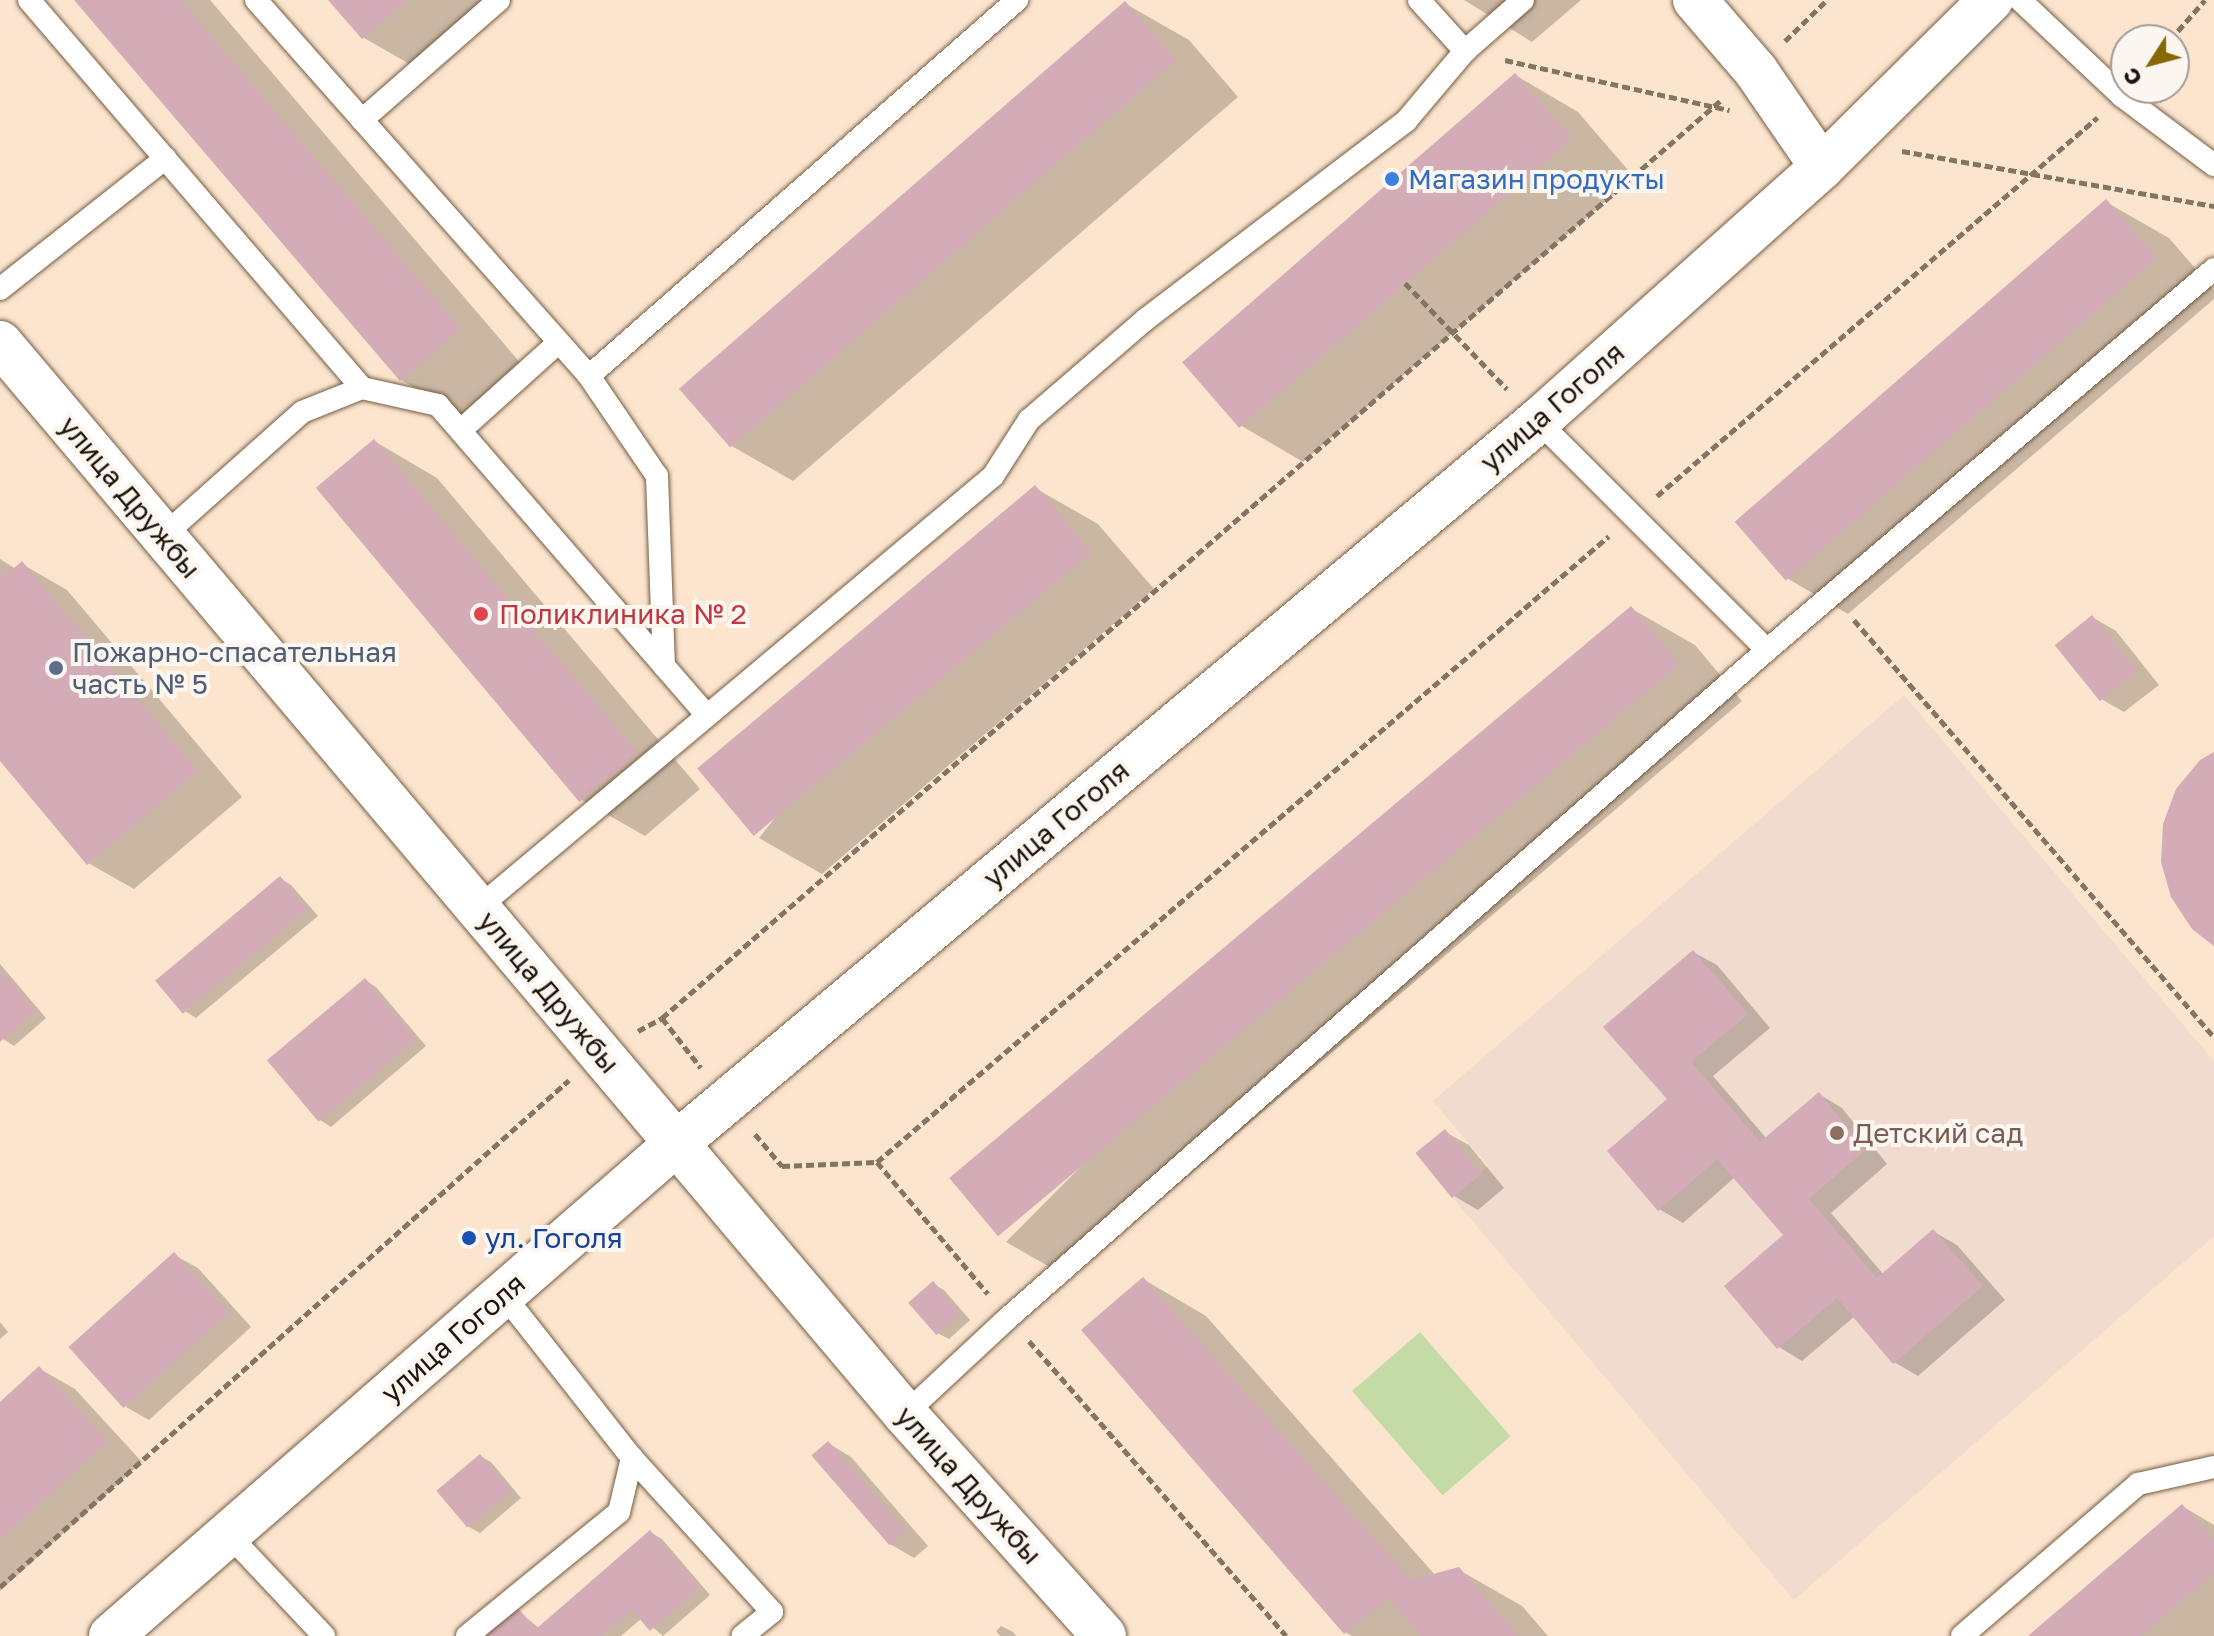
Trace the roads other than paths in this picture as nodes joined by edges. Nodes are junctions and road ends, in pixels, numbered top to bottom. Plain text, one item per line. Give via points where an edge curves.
1 (29, 0) edge
2 (256, 0) edge
3 (499, 0) edge
4 (1017, 0) edge
5 (1419, 0) edge
6 (1523, 0) edge
7 (1695, 0) edge
8 (1991, 0) edge
9 (2020, 0) edge
10 (1465, 51) junction
11 (362, 120) junction
12 (166, 158) junction
13 (2214, 165) edge
14 (1822, 167) junction
15 (2214, 269) edge
16 (0, 289) edge
17 (0, 343) edge
18 (558, 343) junction
19 (589, 376) junction
20 (362, 388) junction
21 (1538, 421) junction
22 (461, 430) junction
23 (163, 536) junction
24 (1767, 650) junction
25 (664, 666) junction
26 (707, 715) junction
27 (478, 908) junction
28 (678, 1142) junction
29 (503, 1294) junction
30 (905, 1414) junction
31 (632, 1458) junction
32 (2214, 1467) edge
33 (228, 1534) junction
34 (131, 1629) edge
35 (324, 1636) edge
36 (467, 1636) edge
37 (742, 1636) edge
38 (1104, 1636) edge
39 (1962, 1636) edge

1 - 12 lane
2 - 11 lane
3 - 11 lane
4 - 19 lane
5 - 10 lane
6 - 10 lane
7 - 14 street via 1756,71
8 - 14 street, улица Гоголя
9 - 13 lane via 2122,96
10 - 26 lane via 1406,121 1146,319 1029,420 993,476
11 - 18 lane
12 - 16 lane
12 - 20 lane
14 - 21 street, улица Гоголя
15 - 24 lane
17 - 23 street, улица Дружбы
18 - 19 lane
18 - 22 lane
19 - 25 lane via 657,476
20 - 22 lane via 438,405
20 - 23 lane via 302,412
21 - 24 lane
21 - 28 street, улица Гоголя
22 - 25 lane
23 - 27 street, улица Дружбы
24 - 30 lane
25 - 26 lane
26 - 27 lane
27 - 28 street, улица Дружбы
28 - 29 street, улица Гоголя
28 - 30 street, улица Дружбы
29 - 31 lane
29 - 33 street, улица Гоголя
30 - 38 street, улица Дружбы
31 - 36 lane via 619,1512
31 - 37 lane via 772,1612
32 - 39 lane via 2138,1484
33 - 34 street, улица Гоголя
33 - 35 lane

